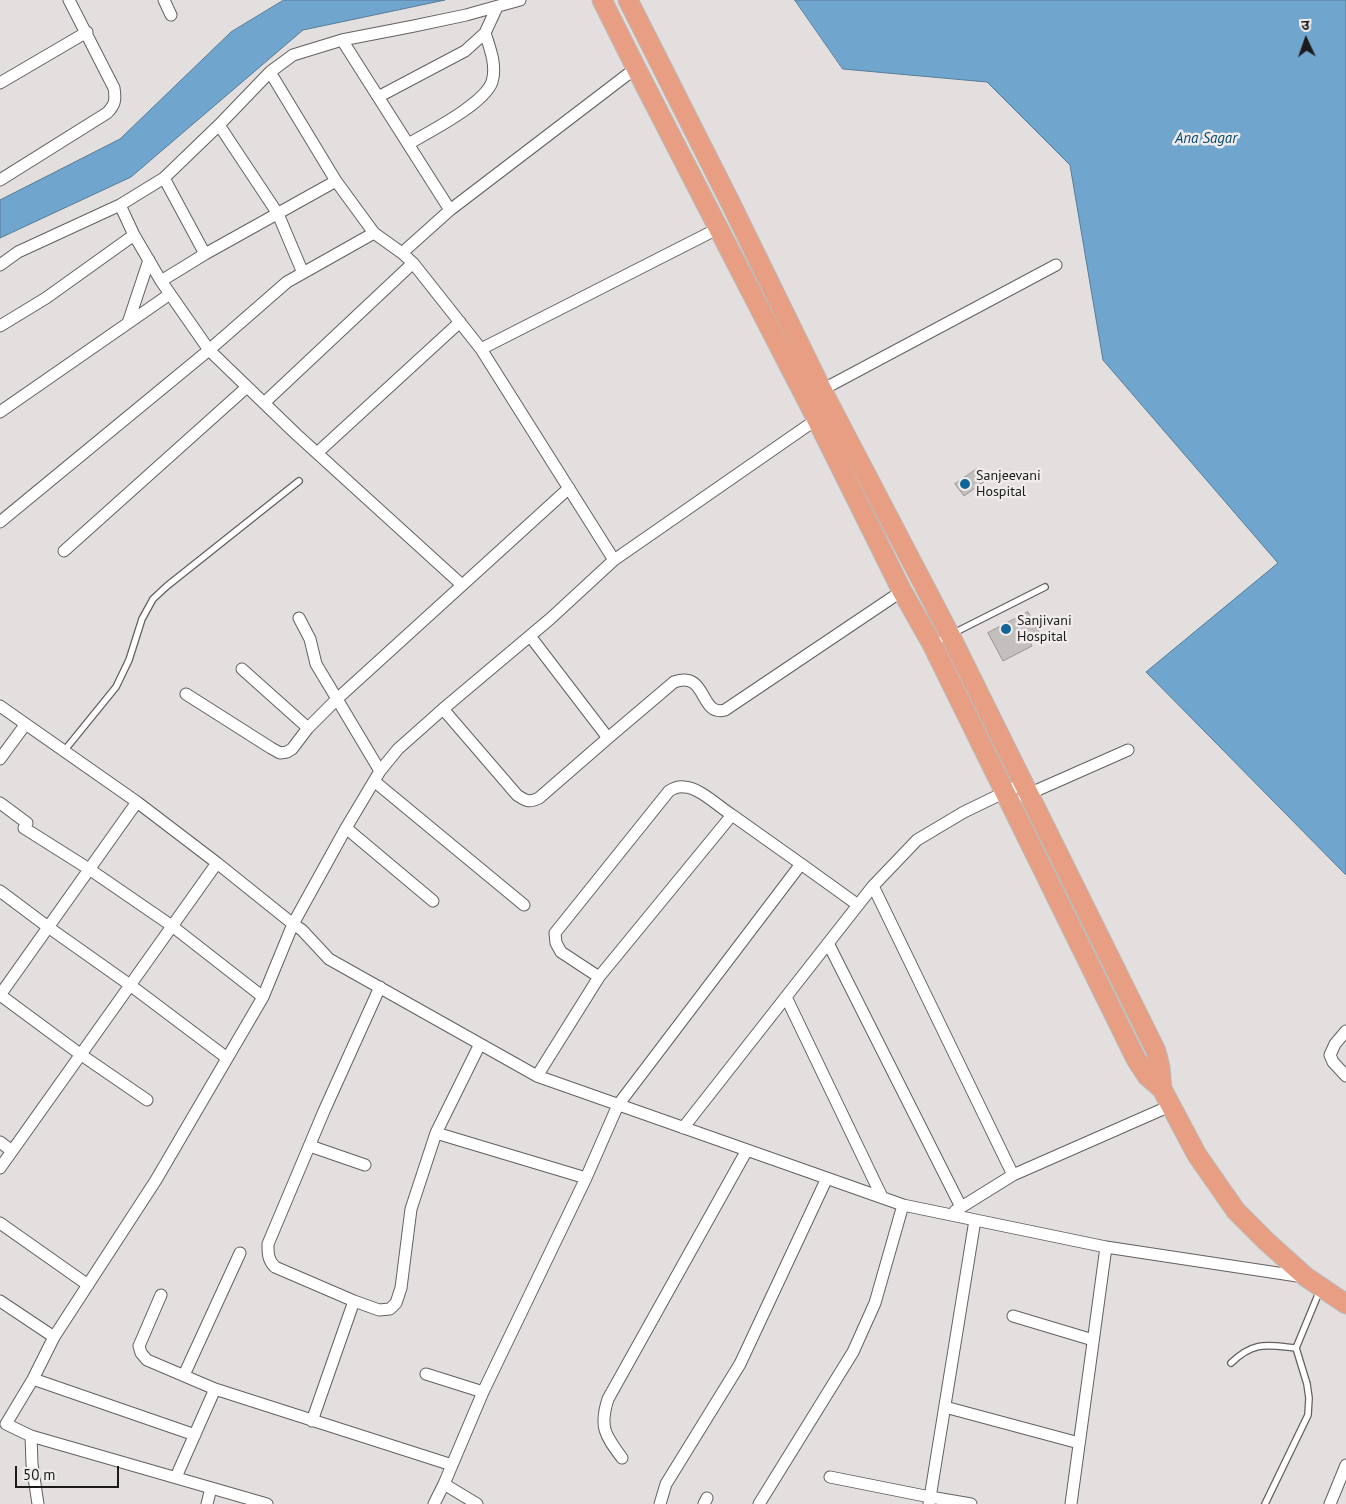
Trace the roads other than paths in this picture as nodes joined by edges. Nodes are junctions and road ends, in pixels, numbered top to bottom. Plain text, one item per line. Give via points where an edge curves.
1 (70, 0) edge
2 (164, 0) edge
3 (520, 0) edge
4 (602, 0) edge
5 (628, 0) edge
6 (497, 7) junction
7 (171, 15) dead end
8 (86, 32) junction
9 (486, 32) junction
10 (342, 40) junction
11 (636, 68) junction
12 (270, 72) junction
13 (0, 83) edge
14 (378, 97) junction
15 (219, 125) junction
16 (408, 144) junction
17 (164, 178) junction
18 (0, 180) edge
19 (336, 181) junction
20 (120, 205) junction
21 (450, 210) junction
22 (278, 214) junction
23 (719, 228) junction
24 (374, 233) junction
25 (134, 236) junction
26 (402, 253) junction
27 (205, 254) junction
28 (149, 260) junction
29 (413, 263) junction
30 (0, 265) edge
31 (1056, 266) dead end
32 (303, 273) junction
33 (161, 281) junction
34 (170, 294) junction
35 (460, 322) junction
36 (128, 323) junction
37 (0, 326) edge
38 (481, 349) junction
39 (209, 350) junction
40 (247, 387) junction
41 (822, 390) junction
42 (805, 397) junction
43 (264, 403) junction
44 (0, 412) edge
45 (824, 415) junction
46 (317, 453) junction
47 (298, 481) dead end
48 (569, 488) junction
49 (0, 522) edge
50 (64, 551) dead end
51 (614, 560) junction
52 (462, 585) junction
53 (1045, 587) dead end
54 (902, 590) junction
55 (299, 618) dead end
56 (950, 635) junction
57 (530, 636) junction
58 (932, 644) junction
59 (242, 669) dead end
60 (186, 694) dead end
61 (337, 699) junction
62 (0, 706) edge
63 (442, 709) junction
64 (25, 725) junction
65 (308, 728) junction
66 (608, 738) junction
67 (1128, 750) dead end
68 (64, 751) junction
69 (0, 759) edge
70 (377, 776) junction
71 (1026, 788) junction
72 (1007, 798) junction
73 (137, 802) junction
74 (0, 803) edge
75 (732, 815) junction
76 (346, 828) junction
77 (217, 863) junction
78 (801, 864) junction
79 (89, 869) junction
80 (873, 886) junction
81 (0, 891) edge
82 (433, 901) dead end
83 (524, 905) dead end
84 (858, 905) junction
85 (293, 924) junction
86 (172, 926) junction
87 (48, 927) junction
88 (828, 943) junction
89 (599, 977) junction
90 (130, 985) junction
91 (380, 987) junction
92 (0, 995) edge
93 (263, 996) junction
94 (786, 997) junction
95 (1346, 1031) edge
96 (480, 1044) junction
97 (80, 1054) junction
98 (227, 1058) junction
99 (537, 1076) junction
100 (1346, 1076) edge
101 (1162, 1089) junction
102 (147, 1100) dead end
103 (618, 1105) junction
104 (1170, 1106) junction
105 (683, 1128) junction
106 (436, 1132) junction
107 (0, 1142) edge
108 (310, 1146) junction
109 (747, 1150) junction
110 (12, 1151) junction
111 (366, 1165) dead end
112 (0, 1168) edge
113 (1013, 1175) junction
114 (586, 1178) junction
115 (827, 1178) junction
116 (882, 1197) junction
117 (903, 1205) junction
118 (961, 1207) junction
119 (950, 1214) junction
120 (975, 1220) junction
121 (0, 1223) edge
122 (1106, 1246) junction
123 (240, 1253) dead end
124 (1306, 1277) junction
125 (88, 1285) junction
126 (1321, 1288) junction
127 (161, 1295) dead end
128 (0, 1301) edge
129 (354, 1301) junction
130 (1346, 1304) edge
131 (1013, 1316) dead end
132 (54, 1337) junction
133 (1093, 1340) junction
134 (1296, 1348) junction
135 (1231, 1363) dead end
136 (426, 1374) dead end
137 (184, 1376) junction
138 (32, 1379) junction
139 (215, 1389) junction
140 (483, 1392) junction
141 (945, 1408) junction
142 (312, 1421) junction
143 (3, 1429) edge
144 (195, 1435) junction
145 (30, 1436) junction
146 (1079, 1443) junction
147 (622, 1458) dead end
148 (452, 1465) junction
149 (1346, 1465) edge
150 (176, 1477) junction
151 (830, 1477) dead end
152 (444, 1484) junction
153 (211, 1488) junction
154 (930, 1501) edge
155 (38, 1504) edge
156 (207, 1504) edge
157 (267, 1504) edge
158 (434, 1504) edge
159 (478, 1504) edge
160 (660, 1504) edge
161 (759, 1504) edge
162 (971, 1504) edge
163 (1071, 1504) edge
164 (1265, 1504) edge
165 (1330, 1504) edge

1 - 8 street
2 - 7 street
3 - 6 street
4 - 11 highway
5 - 41 highway
6 - 9 street
6 - 10 street
8 - 13 street
8 - 18 street via 114,88 114,105 107,113
9 - 14 street via 465,51
9 - 16 street via 493,58 492,81 487,91 473,104
10 - 12 street via 293,55
10 - 14 street
11 - 21 street
11 - 23 highway
12 - 15 street
12 - 19 street
14 - 16 street
15 - 17 street
15 - 22 street
16 - 21 street
17 - 20 street
17 - 27 street
19 - 22 street
19 - 24 street
20 - 25 street
20 - 30 street via 18,252
21 - 26 street
22 - 27 street
22 - 32 street
23 - 38 street
23 - 42 highway
24 - 26 street
24 - 32 street
25 - 28 street
25 - 37 street
26 - 29 street
27 - 33 street
28 - 33 street
28 - 36 street
29 - 35 street
29 - 43 street
31 - 41 street
32 - 39 street via 288,282
33 - 34 street
34 - 36 street
34 - 39 street
35 - 38 street
35 - 46 street
36 - 44 street
38 - 48 street
39 - 40 street
39 - 49 street
40 - 43 street
40 - 50 street
41 - 42 street
41 - 45 highway
42 - 45 highway
43 - 46 street
45 - 51 street
45 - 54 highway
45 - 56 highway
46 - 52 street
47 - 68 lane via 153,599 116,686
48 - 51 street
48 - 52 street
51 - 57 street
52 - 61 street
53 - 56 lane
54 - 58 highway
54 - 66 street via 725,710 712,710 694,683 682,679 674,682
55 - 61 street via 310,639 316,664
56 - 58 lane
56 - 71 highway
57 - 63 street
57 - 66 street
58 - 72 highway
59 - 65 street
60 - 65 street via 280,753 292,749
61 - 65 street
61 - 70 street
62 - 64 street
63 - 66 street via 517,795 526,801 539,798
63 - 70 street via 398,749
64 - 68 street
64 - 69 street
67 - 71 street
68 - 73 street
70 - 76 street
70 - 83 street
71 - 72 street
71 - 101 highway via 1156,1051
72 - 80 street via 964,812 917,840
72 - 101 highway via 1136,1060
73 - 77 street
73 - 79 street
74 - 79 street via 26,826
75 - 78 street
75 - 89 street
75 - 89 street via 694,789 677,787 669,791 555,933 561,952
76 - 82 street
76 - 85 street
77 - 85 street
77 - 86 street
78 - 84 street
78 - 103 street
79 - 86 street
79 - 87 street
80 - 84 street
80 - 113 street
81 - 87 street
84 - 88 street
85 - 91 street via 328,958
85 - 93 street
86 - 90 street
86 - 93 street
87 - 90 street
87 - 92 street
88 - 94 street
88 - 118 street
89 - 99 street
90 - 97 street
90 - 98 street
91 - 96 street
91 - 108 street
92 - 97 street
93 - 98 street
94 - 105 street
94 - 116 street
95 - 100 street via 1330,1055
96 - 99 street
96 - 106 street
97 - 102 street
97 - 110 street
98 - 125 street via 156,1180
99 - 103 street
101 - 104 highway
103 - 105 street
103 - 114 street
104 - 113 street
104 - 124 highway via 1197,1155 1236,1211
105 - 109 street
106 - 114 street
106 - 129 street via 411,1209 401,1288 396,1303 390,1309 379,1310
107 - 110 street
108 - 111 street
108 - 129 street via 268,1244 270,1262
109 - 115 street
109 - 147 street via 608,1399 603,1422 607,1438
110 - 112 street
113 - 118 street
114 - 140 street
115 - 116 street
115 - 160 street via 740,1364 666,1484
116 - 117 street
117 - 119 street
117 - 161 street via 876,1303 853,1352
118 - 119 street
119 - 120 street
120 - 122 street
120 - 141 street
121 - 125 street
122 - 124 street
122 - 133 street
123 - 137 street
124 - 126 highway
125 - 132 street
126 - 130 highway
126 - 134 lane
127 - 137 street via 139,1346 147,1360
128 - 132 street
129 - 142 street
131 - 133 street
132 - 138 street
133 - 146 street
134 - 135 lane via 1258,1346 1242,1352
134 - 164 lane via 1307,1384 1308,1415
136 - 140 street
137 - 139 street
138 - 143 street
138 - 144 street
139 - 142 street
139 - 144 street
140 - 148 street
141 - 146 street
141 - 154 street
142 - 148 street
143 - 145 street
144 - 150 street
145 - 150 street
145 - 155 street
146 - 163 street
148 - 152 street
149 - 165 street
150 - 153 street
151 - 154 street
152 - 158 street
152 - 159 street
153 - 156 street
153 - 157 street
154 - 162 street

